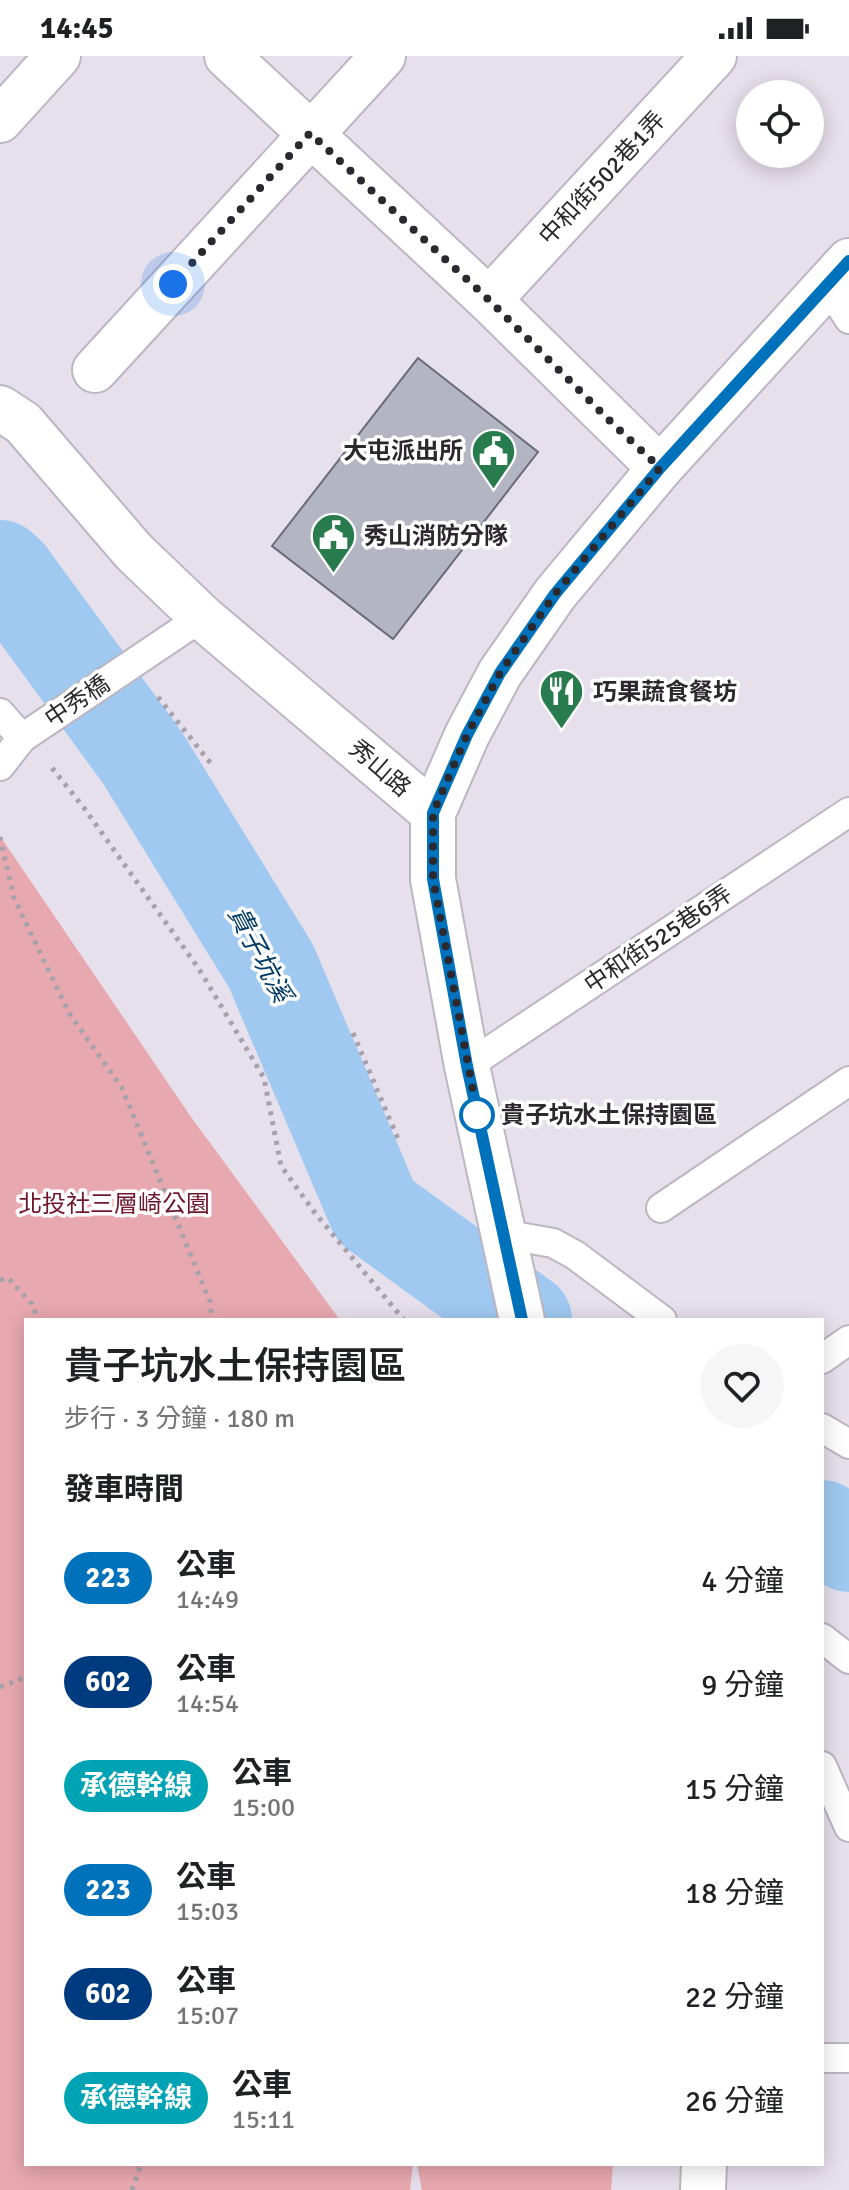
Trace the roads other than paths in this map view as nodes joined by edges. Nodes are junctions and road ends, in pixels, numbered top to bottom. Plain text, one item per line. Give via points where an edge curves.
1 (58, 56) edge
2 (227, 56) edge
3 (383, 56) edge
4 (714, 56) edge
5 (0, 120) edge
6 (310, 133) junction
7 (842, 288) edge
8 (489, 300) junction
9 (95, 370) dead end
10 (0, 408) edge
11 (660, 468) junction
12 (202, 617) junction
13 (0, 713) edge
14 (22, 738) junction
15 (0, 766) edge
16 (849, 812) edge
17 (433, 813) junction
18 (467, 1066) junction
19 (849, 1081) edge
20 (661, 1208) dead end
21 (506, 1248) junction
22 (522, 1318) edge
23 (659, 1318) edge
24 (849, 1340) edge
25 (824, 1358) edge
26 (824, 1429) edge
27 (849, 1444) edge
28 (824, 1640) edge
29 (849, 1659) edge
30 (824, 1771) edge
31 (849, 1827) edge
32 (824, 2058) edge
33 (849, 2058) edge
34 (704, 2166) edge
35 (703, 2190) edge

1 - 5 street
2 - 6 street
3 - 6 street
4 - 8 street, 中和街502巷1弄
6 - 8 street
6 - 9 street
7 - 11 street
8 - 11 street
10 - 12 street, 秀山路 via 23,423 134,552
11 - 17 street via 555,594 500,673
12 - 14 lane, 中秀橋
12 - 17 street, 秀山路
13 - 14 lane
14 - 15 lane, 中秀橋
16 - 18 lane, 中和街525巷6弄
17 - 18 street, 秀山路 via 433,879
18 - 21 street, 秀山路
19 - 20 lane
21 - 22 street, 秀山路
21 - 23 lane via 553,1243
24 - 25 lane
26 - 27 lane
28 - 29 lane
30 - 31 lane
32 - 33 lane
34 - 35 street

